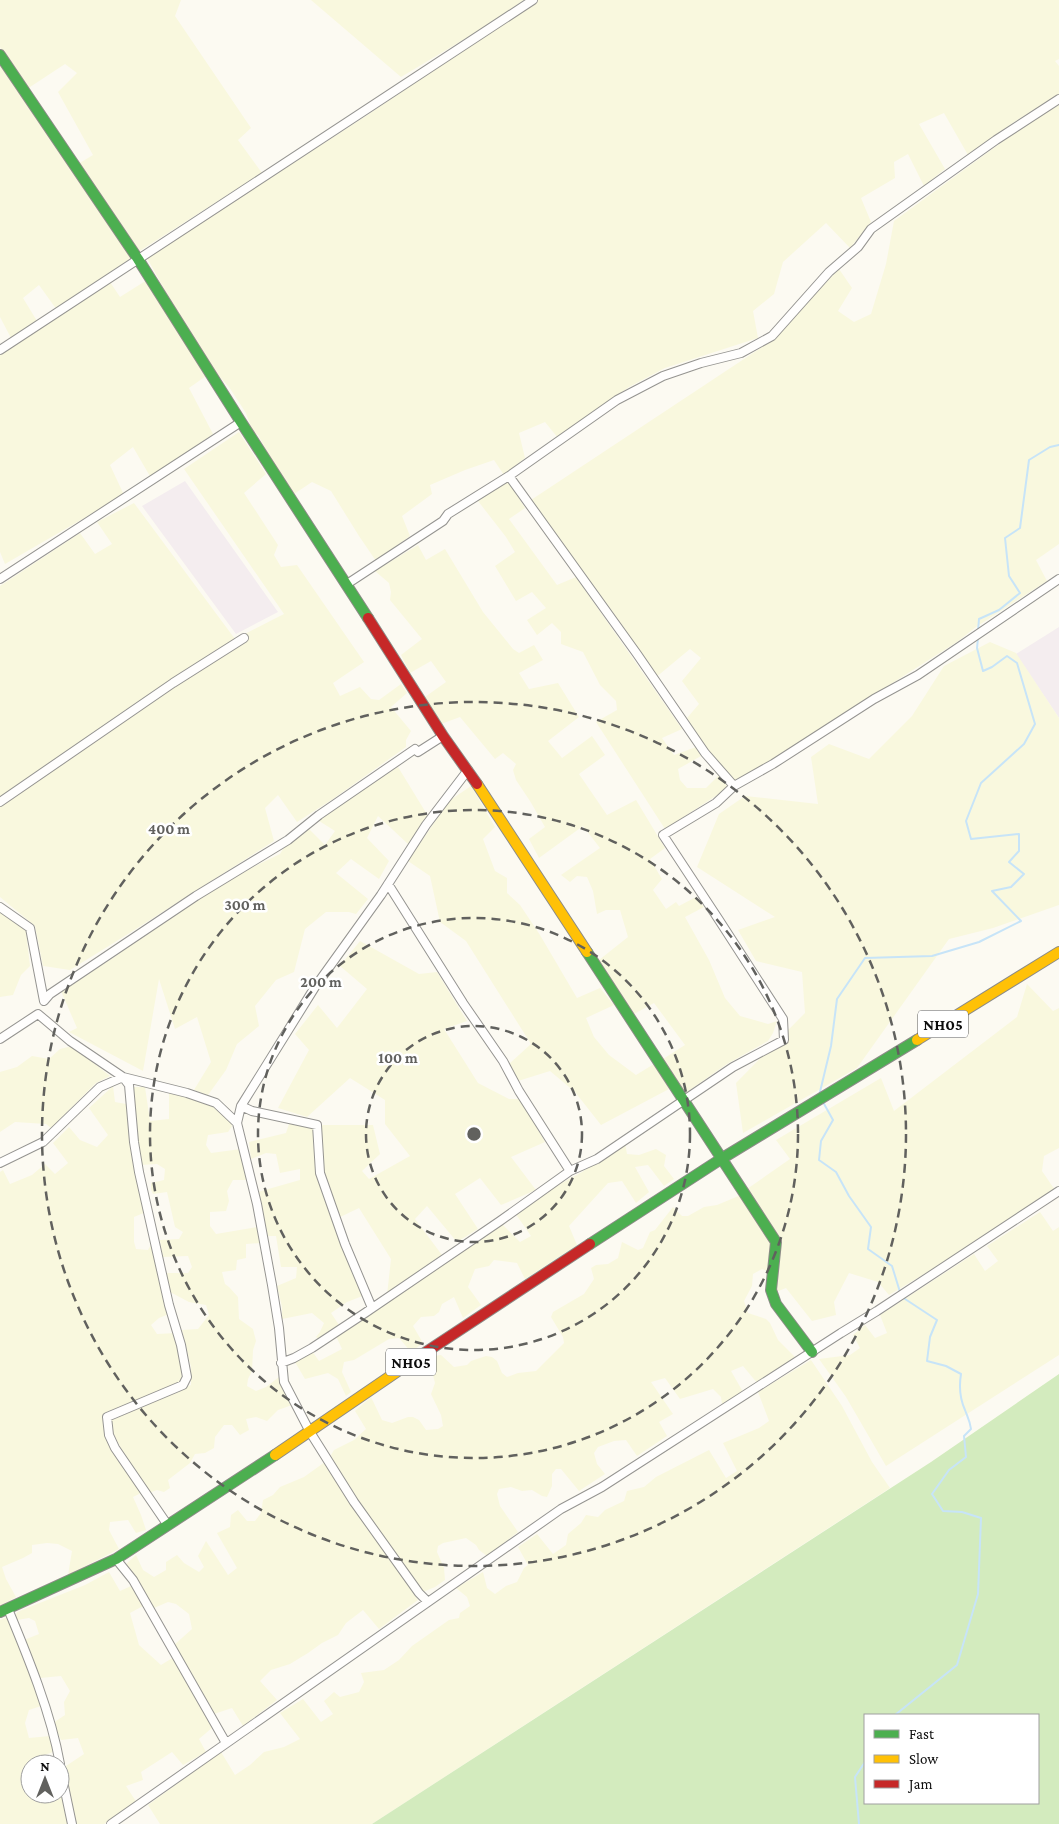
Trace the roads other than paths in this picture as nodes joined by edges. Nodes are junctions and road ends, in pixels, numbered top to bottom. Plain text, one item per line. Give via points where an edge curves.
1 (533, 0) edge
2 (0, 55) edge
3 (1059, 100) edge
4 (138, 259) junction
5 (0, 350) edge
6 (241, 422) junction
7 (509, 476) junction
8 (0, 579) edge
9 (1059, 580) edge
10 (347, 584) junction
11 (244, 638) dead end
12 (443, 736) junction
13 (468, 770) junction
14 (734, 786) junction
15 (0, 802) edge
16 (388, 884) junction
17 (0, 907) edge
18 (1059, 952) edge
19 (0, 1038) edge
20 (123, 1077) junction
21 (684, 1100) junction
22 (241, 1106) junction
23 (237, 1123) junction
24 (721, 1159) junction
25 (0, 1164) edge
26 (570, 1172) junction
27 (1059, 1191) edge
28 (372, 1308) junction
29 (812, 1352) junction
30 (281, 1362) junction
31 (310, 1432) junction
32 (167, 1524) junction
33 (116, 1559) junction
34 (428, 1602) junction
35 (4, 1611) edge
36 (226, 1743) junction
37 (58, 1754) edge
38 (68, 1804) edge
39 (72, 1824) edge
40 (111, 1824) edge

1 - 4 street
2 - 4 street
3 - 7 street via 996,140 871,229 858,247 829,272 772,336 741,353 663,376 617,400
4 - 5 street
4 - 6 street
6 - 8 street
6 - 10 street
7 - 10 street
7 - 14 street via 705,753
9 - 14 street via 918,674
10 - 12 street
11 - 15 street
12 - 13 street
12 - 17 street via 418,752 415,749 318,815 288,840 196,896 44,1001 30,928
13 - 16 street via 426,825
13 - 21 street
14 - 21 street via 716,803 663,835 783,1019 784,1040 734,1067
16 - 22 street via 315,987
16 - 26 street
18 - 24 street, NH05
19 - 20 street via 38,1014 70,1041
20 - 23 street via 216,1103
20 - 25 street via 100,1087 43,1142
20 - 32 street via 129,1085 139,1172 187,1377 183,1385 107,1417 109,1435 115,1448
21 - 24 street
21 - 26 street via 597,1158
22 - 23 street
22 - 28 street via 316,1125 320,1173
23 - 30 street via 269,1267
24 - 29 street via 776,1242 771,1290 776,1304
24 - 31 street, NH05 via 442,1341
26 - 28 street
27 - 29 street
28 - 30 street via 312,1348
29 - 34 street via 602,1487 562,1508
30 - 31 street via 284,1382
31 - 32 street, NH05
31 - 34 street via 354,1502
32 - 33 street, NH05
33 - 35 street, NH05
33 - 36 street via 133,1580
34 - 36 street
35 - 37 street via 38,1686
36 - 40 street
38 - 39 street

